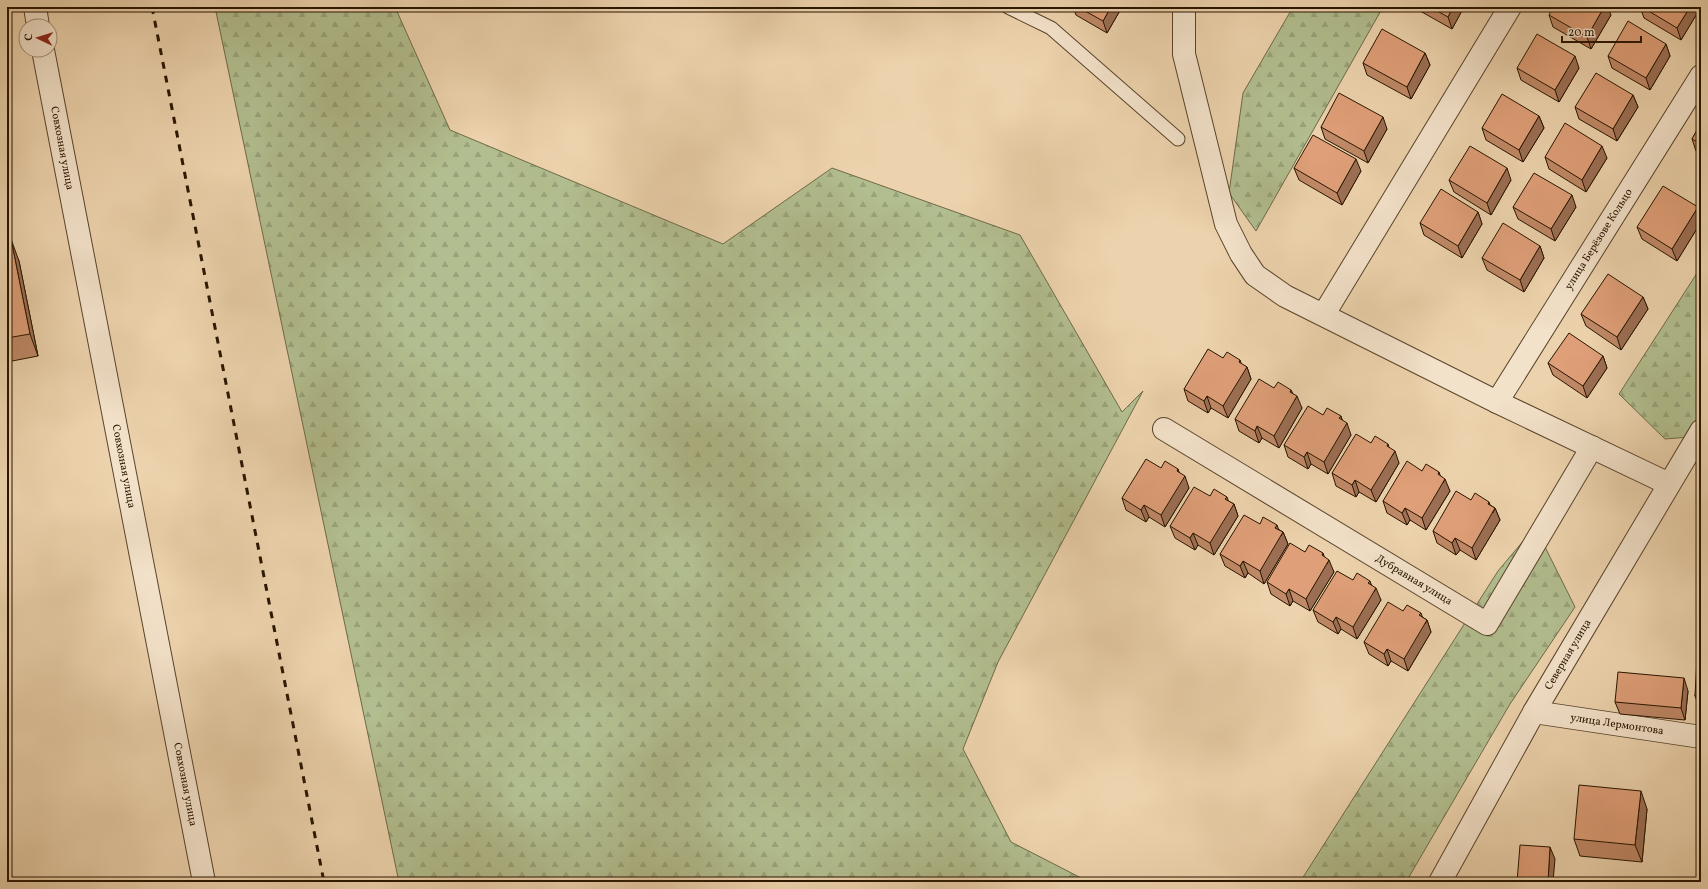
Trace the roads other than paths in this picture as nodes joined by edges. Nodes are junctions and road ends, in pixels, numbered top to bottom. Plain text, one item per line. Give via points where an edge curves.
1 (35, 7) edge
2 (1008, 7) edge
3 (1184, 7) edge
4 (1510, 7) edge
5 (37, 18) edge
6 (45, 58) edge
7 (1701, 76) edge
8 (1178, 139) dead end
9 (1324, 314) junction
10 (1497, 402) junction
11 (1164, 429) dead end
12 (1701, 431) edge
13 (1592, 447) junction
14 (1669, 484) junction
15 (1534, 712) junction
16 (1701, 737) edge
17 (204, 882) edge
18 (1440, 882) edge

1 - 5 street
2 - 8 lane via 1051,28
3 - 9 street via 1184,54 1226,224 1255,275 1285,296
4 - 9 street
6 - 17 street, Совхозная улица
7 - 10 street, улица Берёзове Кольцо
9 - 10 street
10 - 13 street
11 - 13 street, Дубравная улица via 1487,624
12 - 14 street, Северная улица
13 - 14 street
14 - 15 street, Северная улица
15 - 16 street, улица Лермонтова
15 - 18 street, Северная улица

